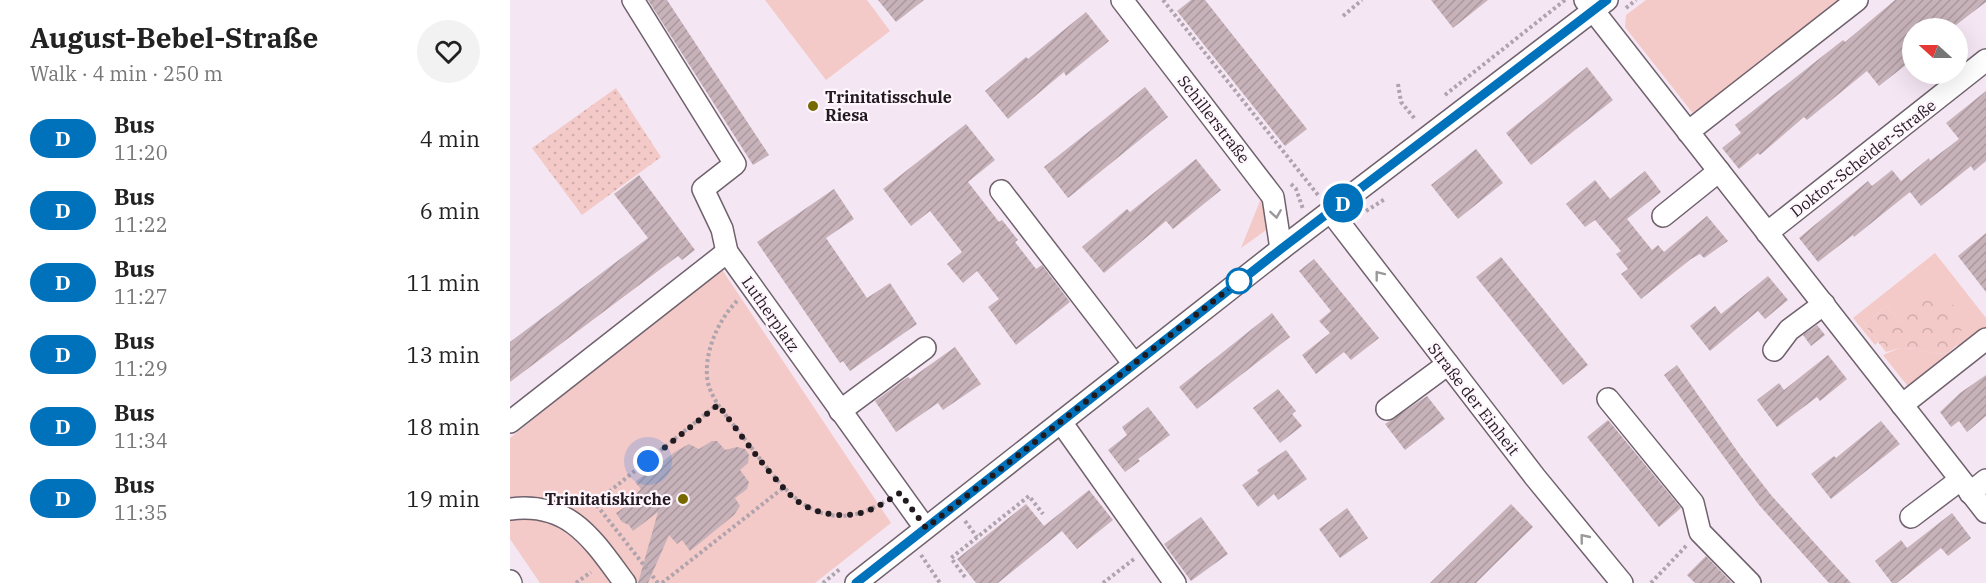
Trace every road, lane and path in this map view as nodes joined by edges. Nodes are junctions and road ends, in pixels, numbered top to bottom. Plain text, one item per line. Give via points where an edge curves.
1 (633, 0) edge
2 (1122, 0) edge
3 (1163, 0) edge
4 (1362, 0) edge
5 (1857, 0) edge
6 (1595, 4) edge
7 (1342, 16) dead end
8 (1986, 60) edge
9 (1398, 84) dead end
10 (1415, 119) dead end
11 (1688, 132) junction
12 (1719, 171) junction
13 (1001, 191) dead end
14 (1324, 204) junction
15 (1663, 216) dead end
16 (1767, 233) junction
17 (1281, 249) junction
18 (727, 252) junction
19 (751, 286) junction
20 (1824, 303) junction
21 (1986, 339) edge
22 (925, 348) dead end
23 (1774, 350) dead end
24 (1134, 364) junction
25 (1448, 364) junction
26 (1608, 399) dead end
27 (718, 405) junction
28 (1902, 405) junction
29 (1387, 410) dead end
30 (840, 411) junction
31 (510, 422) edge
32 (1061, 422) junction
33 (1972, 484) edge
34 (783, 488) junction
35 (900, 493) junction
36 (510, 509) edge
37 (1986, 512) edge
38 (1043, 514) dead end
39 (1911, 516) dead end
40 (1700, 532) junction
41 (918, 534) junction
42 (1149, 547) junction
43 (965, 577) dead end
44 (1613, 580) edge
45 (625, 583) edge
46 (660, 583) edge
47 (856, 583) edge
48 (940, 583) edge
49 (1103, 583) edge
50 (1175, 583) edge
51 (1651, 583) edge
52 (1750, 583) edge

1 - 18 street via 735,164 703,189 722,229
2 -> 17 street, Schillerstraße via 1273,196
3 - 14 path
4 - 7 path
5 - 11 street
6 - 11 street
6 - 14 street
8 - 16 street, Doktor-Scheider-Straße
9 - 10 path via 1401,102
11 - 12 street
12 - 15 street
12 - 16 street
13 - 24 street
14 - 17 street
25 -> 14 street, Straße der Einheit
16 - 20 street
17 - 24 street
18 - 19 street, Lutherplatz
18 - 31 street
19 - 27 path via 719,326 708,353 706,378
19 - 30 street, Lutherplatz
20 - 23 street via 1789,330
20 - 28 street
21 - 28 street
22 - 30 street
24 - 32 street
25 - 29 street
44 -> 25 street, Straße der Einheit
26 - 40 street via 1693,503
27 - 34 path
27 - 46 path via 595,503
28 - 33 street
30 - 35 street, Lutherplatz
32 - 41 street
32 - 42 street
33 - 37 street
33 - 39 street
34 - 35 path via 803,506 824,514 847,516 871,510
34 - 46 path
35 - 41 street, Lutherplatz
36 - 45 street via 548,509 577,524
38 - 43 path via 1029,496 951,558
40 - 51 path
40 - 52 street
41 - 47 street
41 - 48 path
42 - 49 path
42 - 50 street

